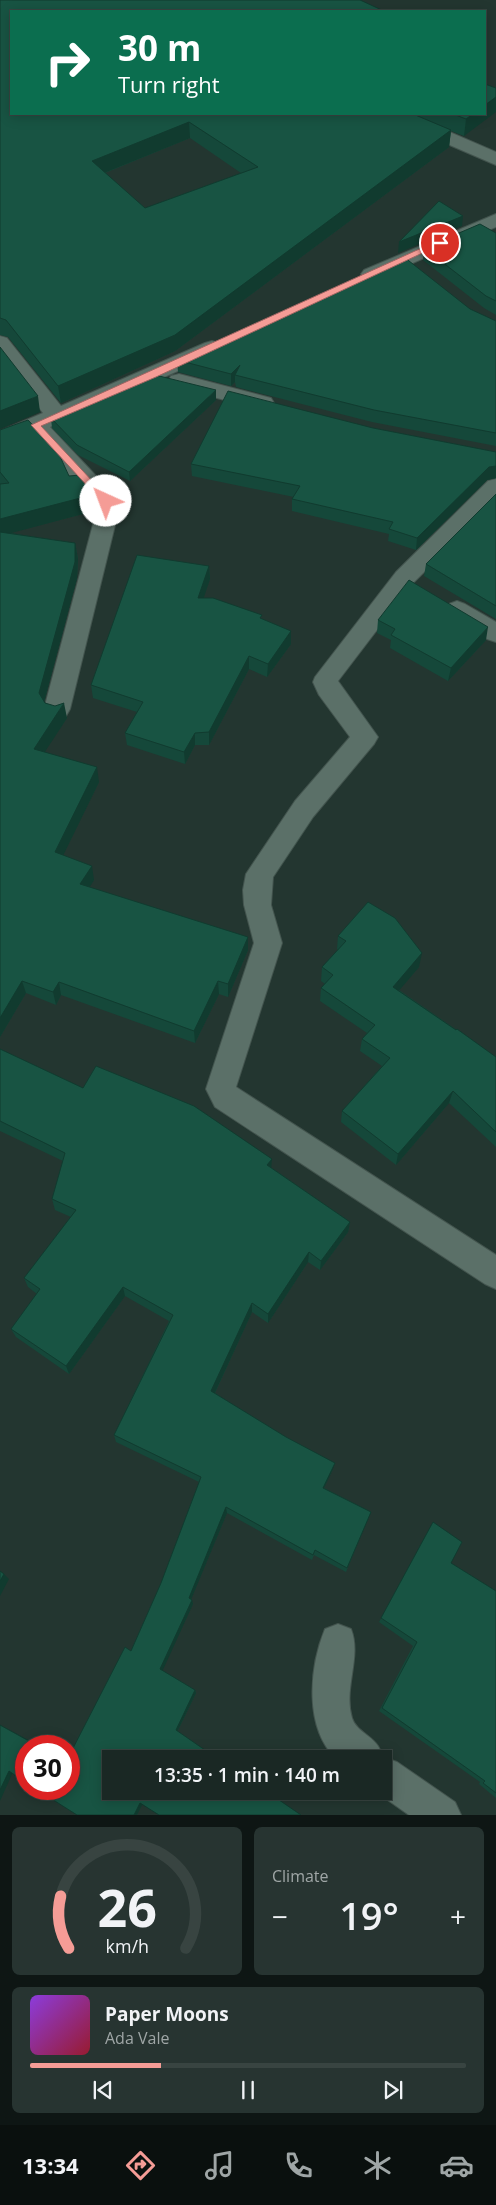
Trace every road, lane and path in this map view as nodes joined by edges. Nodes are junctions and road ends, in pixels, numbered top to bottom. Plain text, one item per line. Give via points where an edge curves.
1 (395, 115) edge
2 (496, 159) edge
3 (496, 220) edge
4 (352, 283) edge
5 (230, 339) edge
6 (0, 343) edge
7 (153, 375) junction
8 (286, 409) edge
9 (57, 416) junction
10 (35, 425) junction
11 (0, 439) edge
12 (496, 487) edge
13 (421, 588) junction
14 (496, 633) edge
15 (57, 709) edge
16 (496, 1273) edge
17 (338, 1642) dead end
18 (355, 1750) edge
19 (392, 1781) edge
20 (442, 1815) edge

1 - 2 street
3 - 4 street via 413,265
5 - 7 street
6 - 9 street
7 - 8 street
7 - 9 street
9 - 10 street
10 - 11 street
10 - 15 street via 106,501 108,513
12 - 13 street
13 - 14 street
13 - 16 street via 325,682 365,737 304,809 260,874 256,886 257,899 268,943 222,1092
17 - 18 street via 331,1693 333,1717 337,1730
19 - 20 street

